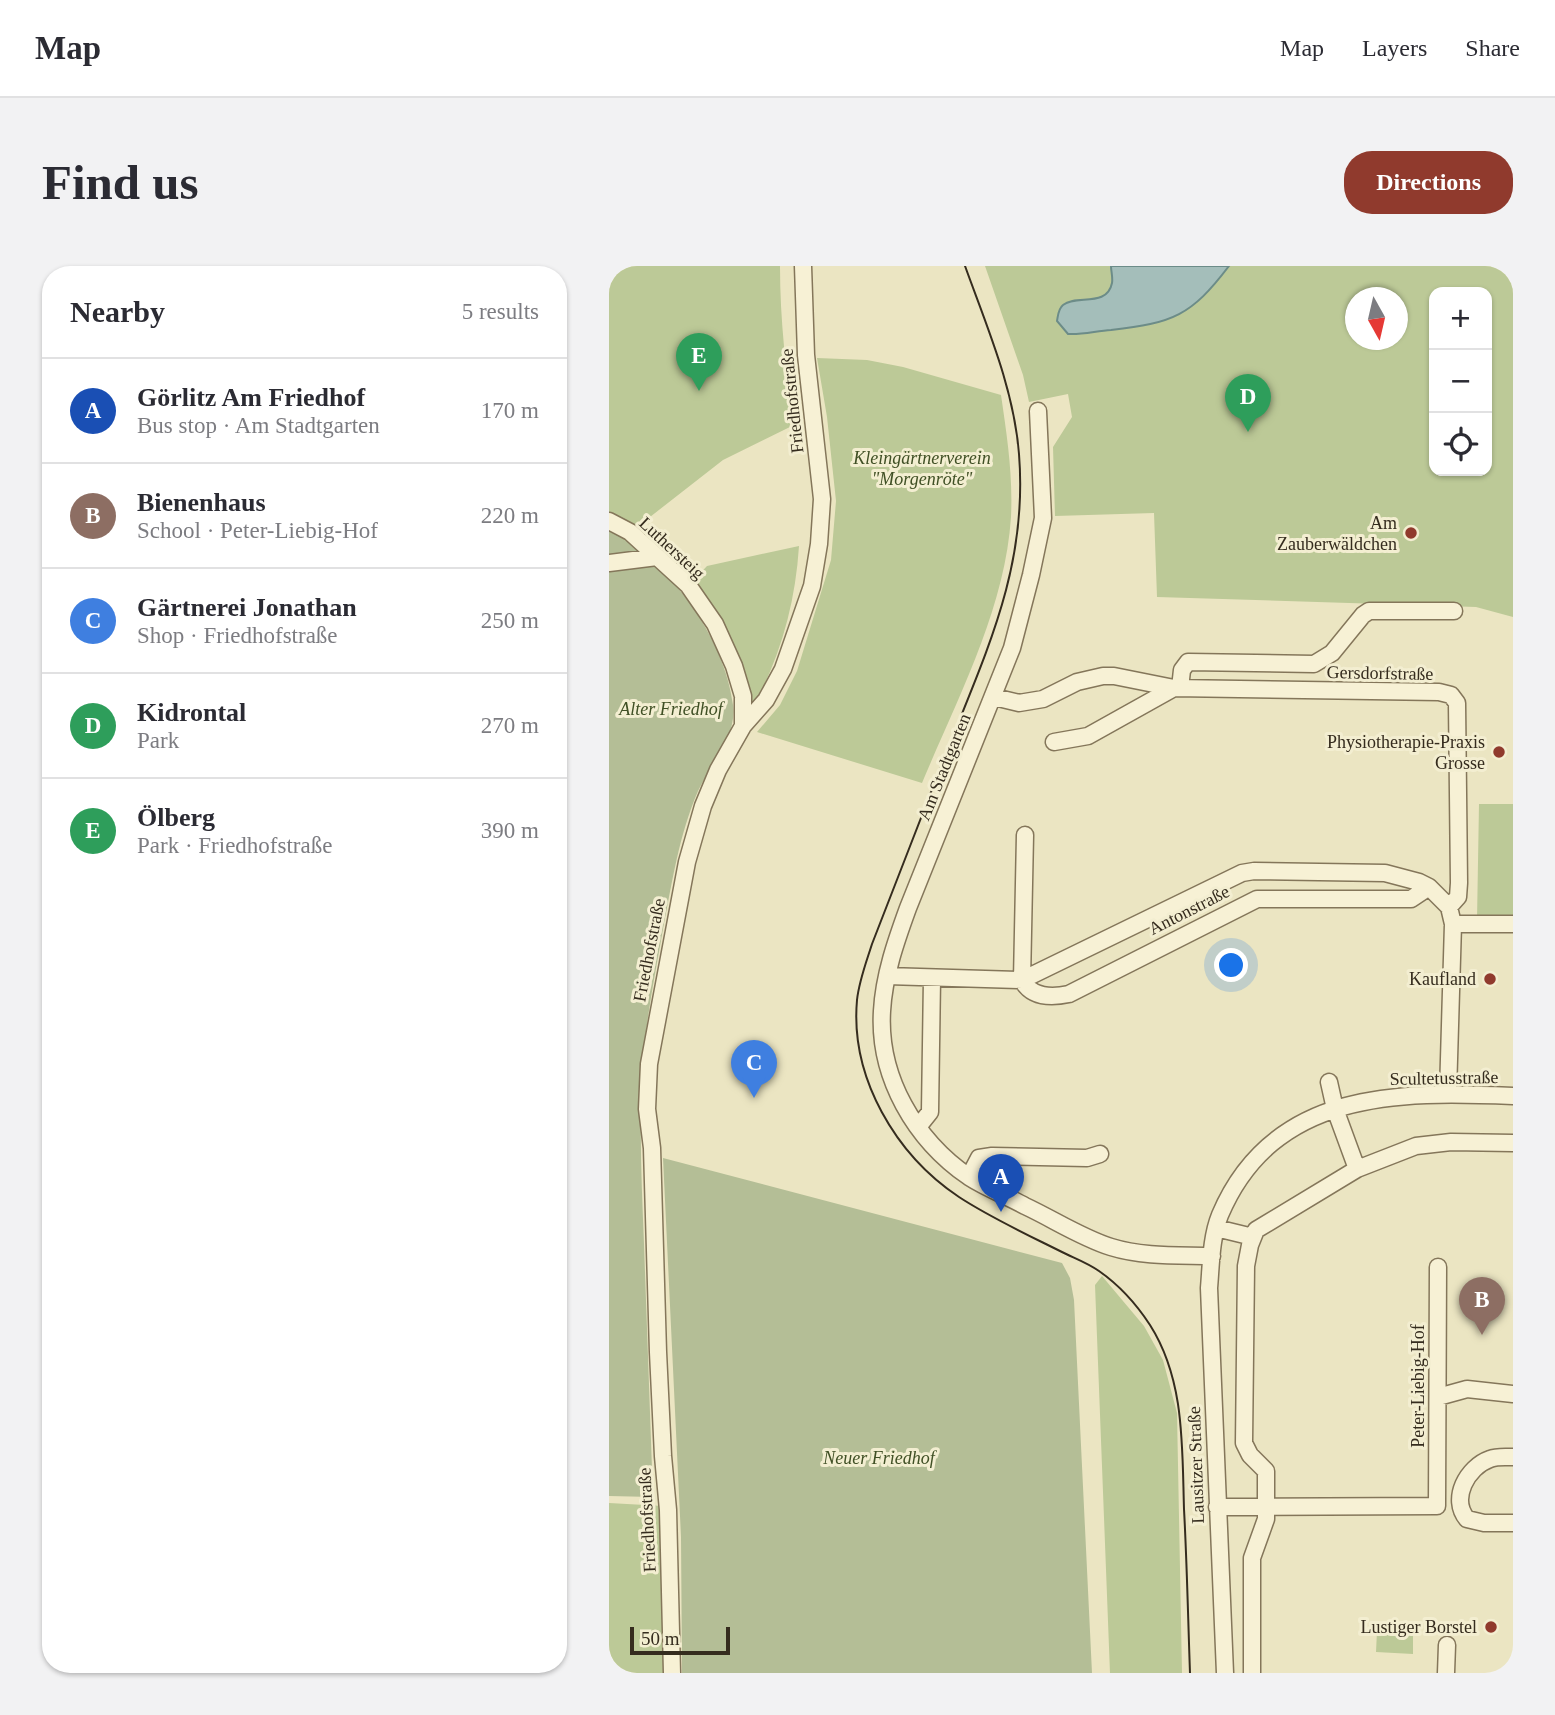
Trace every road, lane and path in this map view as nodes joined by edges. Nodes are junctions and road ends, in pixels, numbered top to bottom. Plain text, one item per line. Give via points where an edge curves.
1 (803, 266) edge
2 (1038, 411) dead end
3 (609, 521) edge
4 (657, 556) junction
5 (609, 564) edge
6 (1454, 611) dead end
7 (1177, 688) junction
8 (993, 697) junction
9 (743, 726) junction
10 (1054, 741) dead end
11 (1025, 835) dead end
12 (1439, 898) junction
13 (1453, 924) junction
14 (1513, 925) edge
15 (887, 976) junction
16 (932, 979) junction
17 (1022, 980) junction
18 (1329, 1082) dead end
19 (1448, 1093) junction
20 (1513, 1096) edge
21 (1335, 1109) junction
22 (918, 1127) junction
23 (1513, 1143) edge
24 (1100, 1154) dead end
25 (1357, 1169) junction
26 (969, 1177) junction
27 (1216, 1228) junction
28 (1253, 1237) junction
29 (1212, 1256) junction
30 (1438, 1267) dead end
31 (1513, 1394) edge
32 (1438, 1397) junction
33 (1513, 1457) edge
34 (1266, 1506) junction
35 (1437, 1506) junction
36 (1460, 1506) junction
37 (1217, 1507) junction
38 (1513, 1523) edge
39 (1447, 1645) dead end
40 (673, 1673) edge
41 (1225, 1673) edge
42 (1252, 1673) edge
43 (1446, 1673) edge

1 - 9 street, Friedhofstraße via 806,355 822,499 819,544 812,586 783,669 766,700
2 - 8 street, Am Stadtgarten via 1043,518 1012,648
3 - 4 street, Luthersteig
4 - 5 street
4 - 9 street, Luthersteig via 688,585 715,624 743,696
6 - 7 street via 1369,611 1332,653 1314,664 1188,662
7 - 8 street, Gersdorfstraße via 1103,676 1077,682 1043,699 1019,703
7 - 10 street via 1088,736
7 - 12 street, Gersdorfstraße via 1451,695 1457,703 1458,897
8 - 15 street, Am Stadtgarten via 908,908
9 - 40 street, Friedhofstraße via 718,769 693,839 649,1064 647,1109
11 - 17 street
12 - 13 street
12 - 17 street, Antonstraße via 1257,898 1069,994 1032,993
12 - 17 street, Antonstraße via 1419,881 1385,873 1242,873
13 - 14 street
13 - 19 street
15 - 16 street, Antonstraße
15 - 22 street, Am Stadtgarten via 881,1028 888,1065 898,1095
16 - 17 street, Antonstraße
16 - 22 street via 930,1112
18 - 21 street
19 - 20 street, Scultetusstraße
19 - 21 street, Scultetusstraße via 1390,1096
21 - 25 street
21 - 27 street, Scultetusstraße via 1297,1126 1265,1149 1235,1188
22 - 26 street, Am Stadtgarten via 940,1154
23 - 25 street via 1416,1146
24 - 26 street via 1087,1158 979,1158
25 - 28 street via 1270,1220
26 - 29 street, Am Stadtgarten via 1112,1247
27 - 28 street
27 - 29 street, Scultetusstraße
28 - 34 street via 1246,1266 1244,1443 1266,1471
29 - 37 street, Lausitzer Straße via 1209,1288
30 - 32 street, Peter-Liebig-Hof
31 - 32 street via 1467,1389
32 - 35 street, Peter-Liebig-Hof
33 - 36 street via 1493,1457 1475,1468 1461,1492
34 - 35 street
34 - 37 street
34 - 42 street via 1252,1558
35 - 36 street
36 - 38 street via 1472,1521
37 - 41 street, Lausitzer Straße
39 - 43 street

